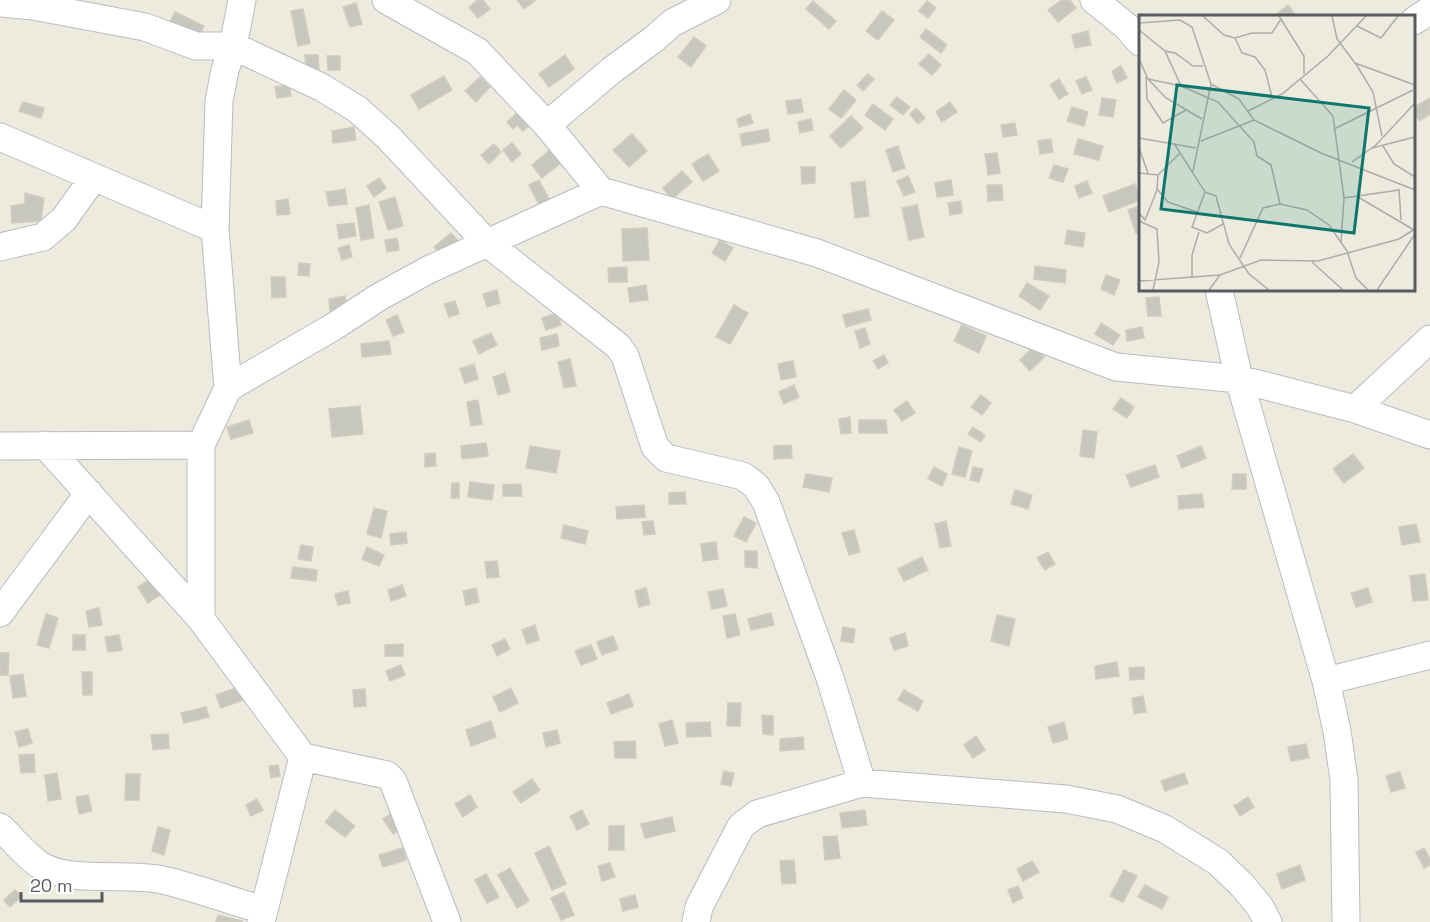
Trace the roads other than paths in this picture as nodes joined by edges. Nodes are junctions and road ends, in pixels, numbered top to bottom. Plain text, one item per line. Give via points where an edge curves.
1 (242, 0) edge
2 (386, 0) edge
3 (1094, 0) edge
4 (712, 1) edge
5 (0, 3) edge
6 (32, 3) edge
7 (1430, 10) edge
8 (1415, 20) edge
9 (1139, 41) edge
10 (233, 46) junction
11 (547, 124) junction
12 (0, 137) edge
13 (94, 177) junction
14 (601, 191) junction
15 (216, 229) junction
16 (487, 243) junction
17 (0, 247) edge
18 (1219, 291) edge
19 (1430, 339) edge
20 (1239, 379) junction
21 (228, 388) junction
22 (1354, 409) junction
23 (1430, 435) edge
24 (45, 445) junction
25 (201, 445) junction
26 (0, 446) edge
27 (89, 493) junction
28 (0, 613) edge
29 (201, 619) junction
30 (1428, 657) edge
31 (1326, 681) junction
32 (303, 757) junction
33 (862, 783) junction
34 (0, 827) edge
35 (263, 916) edge
36 (447, 922) edge
37 (696, 922) edge
38 (1268, 922) edge
39 (1346, 922) edge

1 - 10 street
2 - 11 street via 471,45
3 - 9 street
4 - 11 street via 672,22
5 - 6 street
6 - 10 street via 145,27 196,46
7 - 8 street
10 - 15 street via 219,101
10 - 16 street via 321,87 357,109
11 - 14 street
12 - 13 street
13 - 15 street
13 - 17 street via 64,219 43,237
14 - 16 street
14 - 20 street via 817,253 1116,368
15 - 21 street
16 - 21 street via 379,297
16 - 33 street via 618,346 625,356 655,447 666,458 743,476 756,486 766,502 830,678
18 - 20 street
19 - 22 street
20 - 22 street
20 - 31 street
21 - 25 street
22 - 23 street
24 - 25 street
24 - 26 street
24 - 27 street
25 - 29 street
27 - 28 street
27 - 29 street
29 - 32 street
30 - 31 street
31 - 39 street via 1344,780
32 - 35 street
32 - 36 street via 387,775 393,781
33 - 37 street via 757,814 741,826 699,907
33 - 38 street via 1066,799 1117,809 1165,829 1218,862 1243,886
34 - 35 street via 40,865 54,871 163,880

